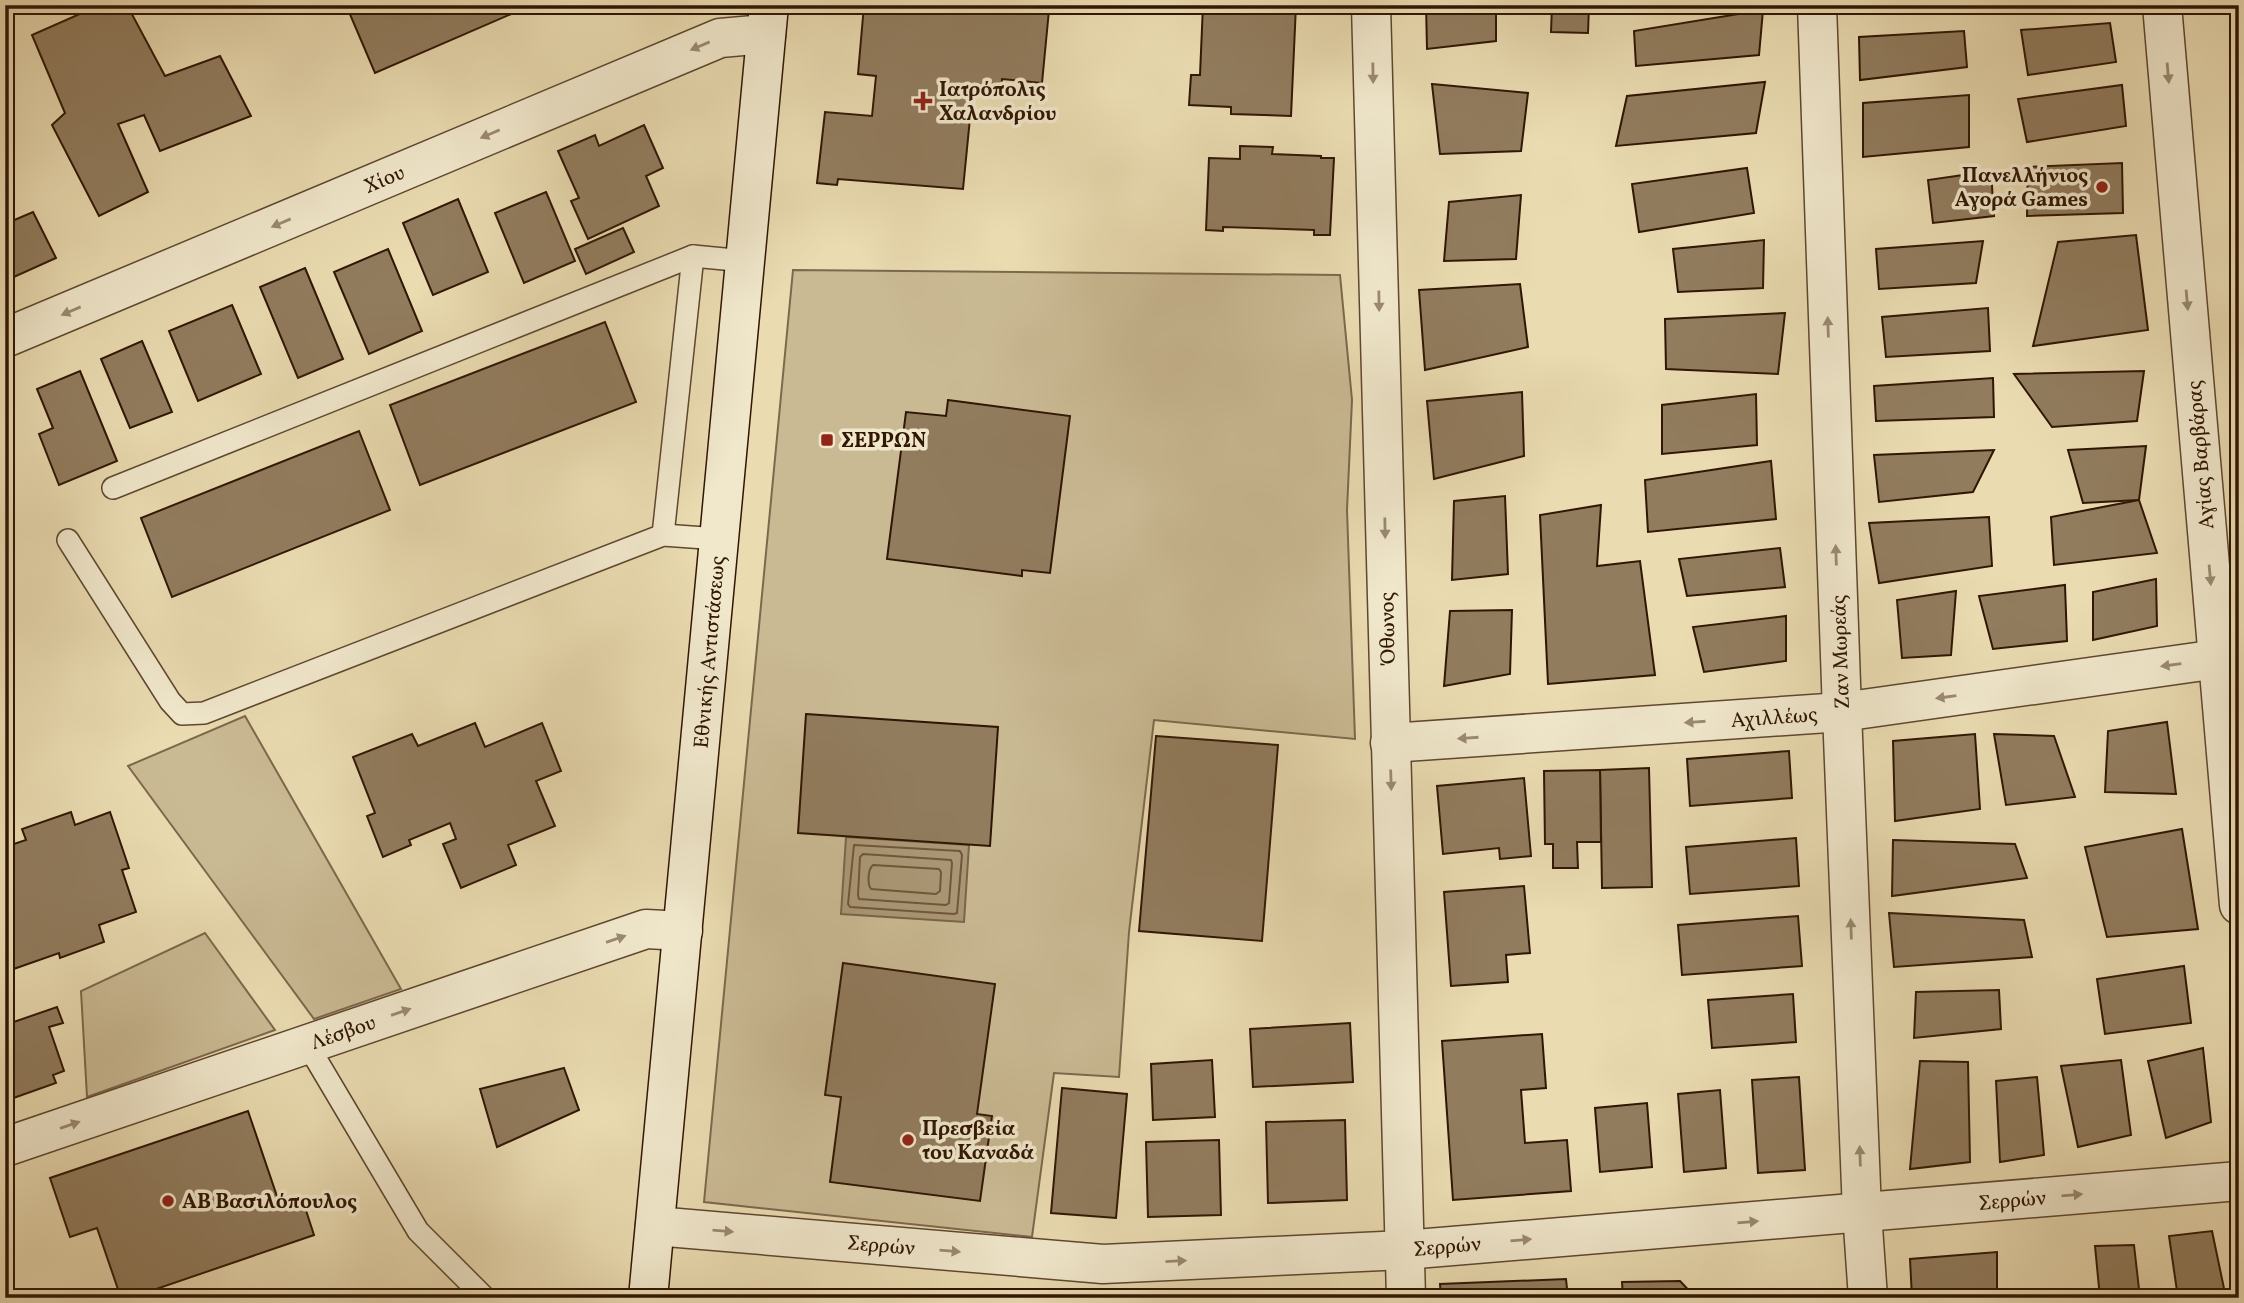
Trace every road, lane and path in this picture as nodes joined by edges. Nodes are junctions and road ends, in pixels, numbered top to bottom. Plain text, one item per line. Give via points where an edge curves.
1 (1371, 5) edge
2 (1817, 5) edge
3 (2162, 5) edge
4 (768, 20) edge
5 (693, 256) junction
6 (745, 261) junction
7 (5, 338) edge
8 (113, 488) dead end
9 (663, 535) junction
10 (719, 539) junction
11 (68, 540) dead end
12 (2228, 657) edge
13 (1842, 712) junction
14 (1390, 743) junction
15 (2239, 905) edge
16 (683, 931) junction
17 (307, 1044) junction
18 (5, 1147) edge
19 (2239, 1181) edge
20 (1862, 1212) junction
21 (655, 1226) junction
22 (1404, 1250) junction
23 (485, 1298) edge
24 (648, 1298) edge
25 (1406, 1298) edge
26 (1868, 1298) edge

1 -> 14 street, Όθωνος
13 -> 2 street, Ζαν Μωρεάς
3 -> 12 street, Αγίας Βαρβάρας
4 - 6 street, Εθνικής Αντιστάσεως
4 -> 7 street, Χίου
5 - 6 lane
5 - 8 lane
5 - 9 lane
6 - 10 street, Εθνικής Αντιστάσεως
9 - 10 lane
9 - 11 lane via 204,713 182,714
10 - 16 street, Εθνικής Αντιστάσεως
12 -> 13 street, Αχιλλέως
12 - 15 street, Αγίας Βαρβάρας
13 -> 14 street, Αχιλλέως
20 -> 13 street, Ζαν Μωρεάς
14 -> 22 street, Όθωνος
17 -> 16 street, Λέσβου via 646,929
16 - 21 street, Εθνικής Αντιστάσεως
18 -> 17 street, Λέσβου
17 - 23 lane via 418,1231
20 -> 19 street, Σερρών
22 -> 20 street, Σερρών
20 - 26 street, Ζαν Μωρεάς
21 -> 22 street, Σερρών via 1102,1264
21 - 24 street, Εθνικής Αντιστάσεως
22 - 25 street, Όθωνος

